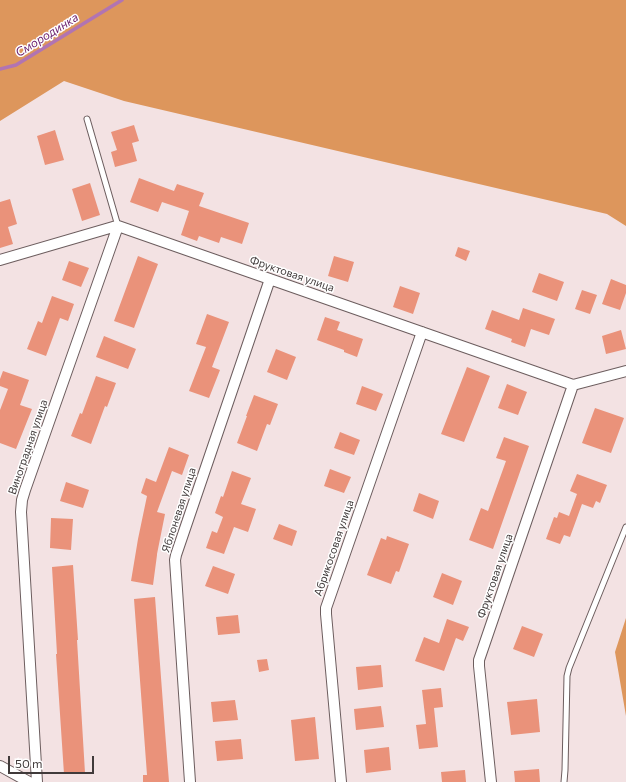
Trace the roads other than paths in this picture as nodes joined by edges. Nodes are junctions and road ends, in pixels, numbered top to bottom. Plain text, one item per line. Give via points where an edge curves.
1 (87, 119) dead end
2 (118, 226) junction
3 (0, 260) edge
4 (270, 279) junction
5 (422, 332) junction
6 (626, 371) edge
7 (573, 385) junction
8 (626, 527) edge
9 (0, 766) edge
10 (29, 782) edge
11 (37, 782) edge
12 (190, 782) edge
13 (341, 782) edge
14 (491, 782) edge
15 (564, 782) edge

1 - 2 lane
2 - 3 street
2 - 4 street, Фруктовая улица
2 - 11 street, Виноградная улица via 22,500
4 - 5 street, Фруктовая улица
4 - 12 street, Яблоневая улица via 175,560
5 - 7 street, Фруктовая улица
5 - 13 street, Абрикосовая улица via 326,608
6 - 7 street
7 - 14 street, Фруктовая улица via 479,660
8 - 15 lane via 567,676
9 - 10 street

